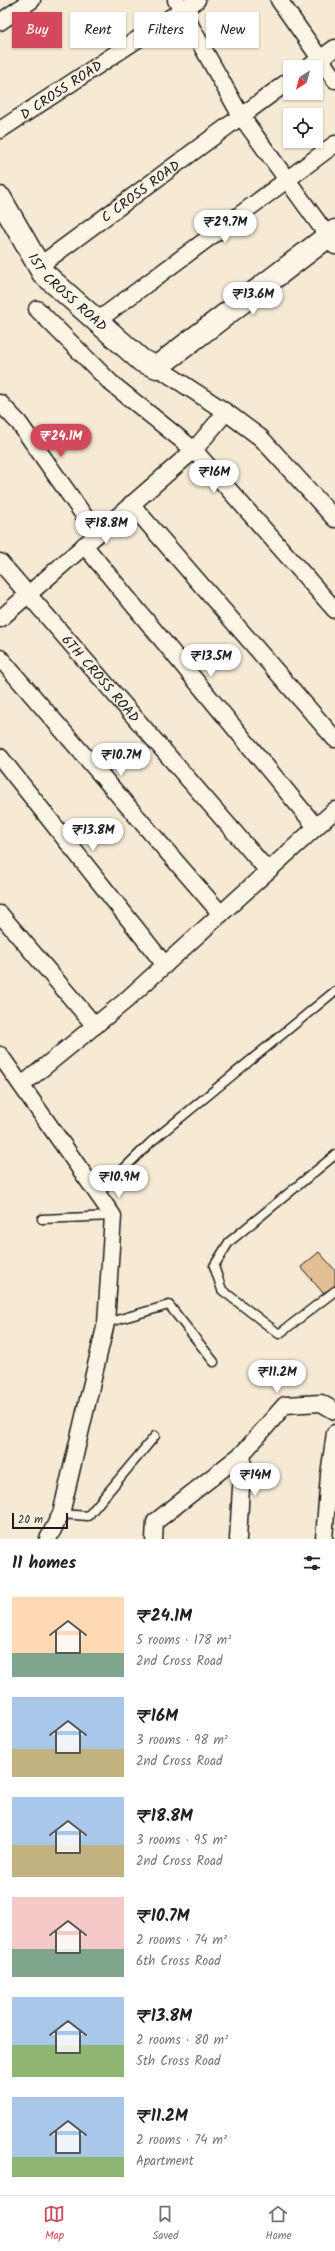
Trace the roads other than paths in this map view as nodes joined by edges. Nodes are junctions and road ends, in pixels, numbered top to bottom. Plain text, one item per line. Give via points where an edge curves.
1 (32, 0) edge
2 (197, 0) edge
3 (279, 0) edge
4 (179, 5) edge
5 (0, 22) edge
6 (335, 48) edge
7 (314, 60) edge
8 (318, 60) edge
9 (323, 69) edge
10 (335, 80) edge
11 (283, 85) edge
12 (241, 116) junction
13 (0, 130) edge
14 (335, 144) edge
15 (289, 180) junction
16 (0, 198) edge
17 (332, 238) edge
18 (39, 266) junction
19 (36, 310) dead end
20 (97, 321) junction
21 (157, 367) junction
22 (0, 403) edge
23 (226, 412) junction
24 (194, 450) junction
25 (131, 504) junction
26 (335, 519) edge
27 (97, 534) junction
28 (84, 546) junction
29 (0, 562) edge
30 (28, 595) junction
31 (335, 610) edge
32 (0, 619) edge
33 (0, 658) edge
34 (335, 739) edge
35 (0, 757) edge
36 (335, 810) edge
37 (316, 827) junction
38 (268, 871) junction
39 (0, 914) edge
40 (221, 914) junction
41 (165, 965) junction
42 (335, 991) edge
43 (95, 1026) junction
44 (0, 1056) edge
45 (22, 1085) junction
46 (335, 1155) edge
47 (99, 1193) junction
48 (113, 1216) junction
49 (42, 1219) dead end
50 (335, 1291) edge
51 (106, 1323) junction
52 (214, 1362) dead end
53 (335, 1411) edge
54 (335, 1432) edge
55 (155, 1436) dead end
56 (243, 1453) junction
57 (332, 1473) edge
58 (61, 1514) junction
59 (48, 1539) edge
60 (154, 1539) edge
61 (238, 1539) edge
62 (324, 1539) edge

1 - 5 street
2 - 4 street, D CROSS ROAD
3 - 7 street
4 - 12 street
4 - 13 street, D CROSS ROAD
6 - 8 street
9 - 10 street
11 - 12 street, C CROSS ROAD
12 - 15 street
12 - 18 street, C CROSS ROAD
14 - 15 street
15 - 17 street
15 - 20 street
16 - 18 street, 1ST CROSS ROAD
17 - 21 street
18 - 20 street, 1ST CROSS ROAD via 43,273
19 - 24 street via 112,383
20 - 21 street, 1ST CROSS ROAD via 142,361
21 - 23 street
22 - 27 street via 19,423
23 - 24 street
23 - 26 street via 261,438
24 - 25 street
24 - 31 street
25 - 27 street
25 - 34 street
27 - 28 street
28 - 30 street
28 - 37 street
29 - 30 street, 6TH CROSS ROAD
30 - 32 street
30 - 38 street, 6TH CROSS ROAD
33 - 40 street
35 - 41 street
36 - 37 street
37 - 38 street
38 - 40 street
39 - 43 street
40 - 41 street
41 - 43 street
42 - 47 lane via 151,1142
43 - 45 street
44 - 45 street
45 - 47 street
46 - 50 lane via 229,1242 214,1266 222,1290 279,1334
47 - 48 street
48 - 49 lane
48 - 51 street
51 - 52 lane via 169,1304
51 - 58 street
53 - 56 street via 321,1403 285,1405
54 - 57 street
55 - 58 lane via 88,1516
56 - 60 street via 155,1522
56 - 61 street
57 - 62 street
58 - 59 street

